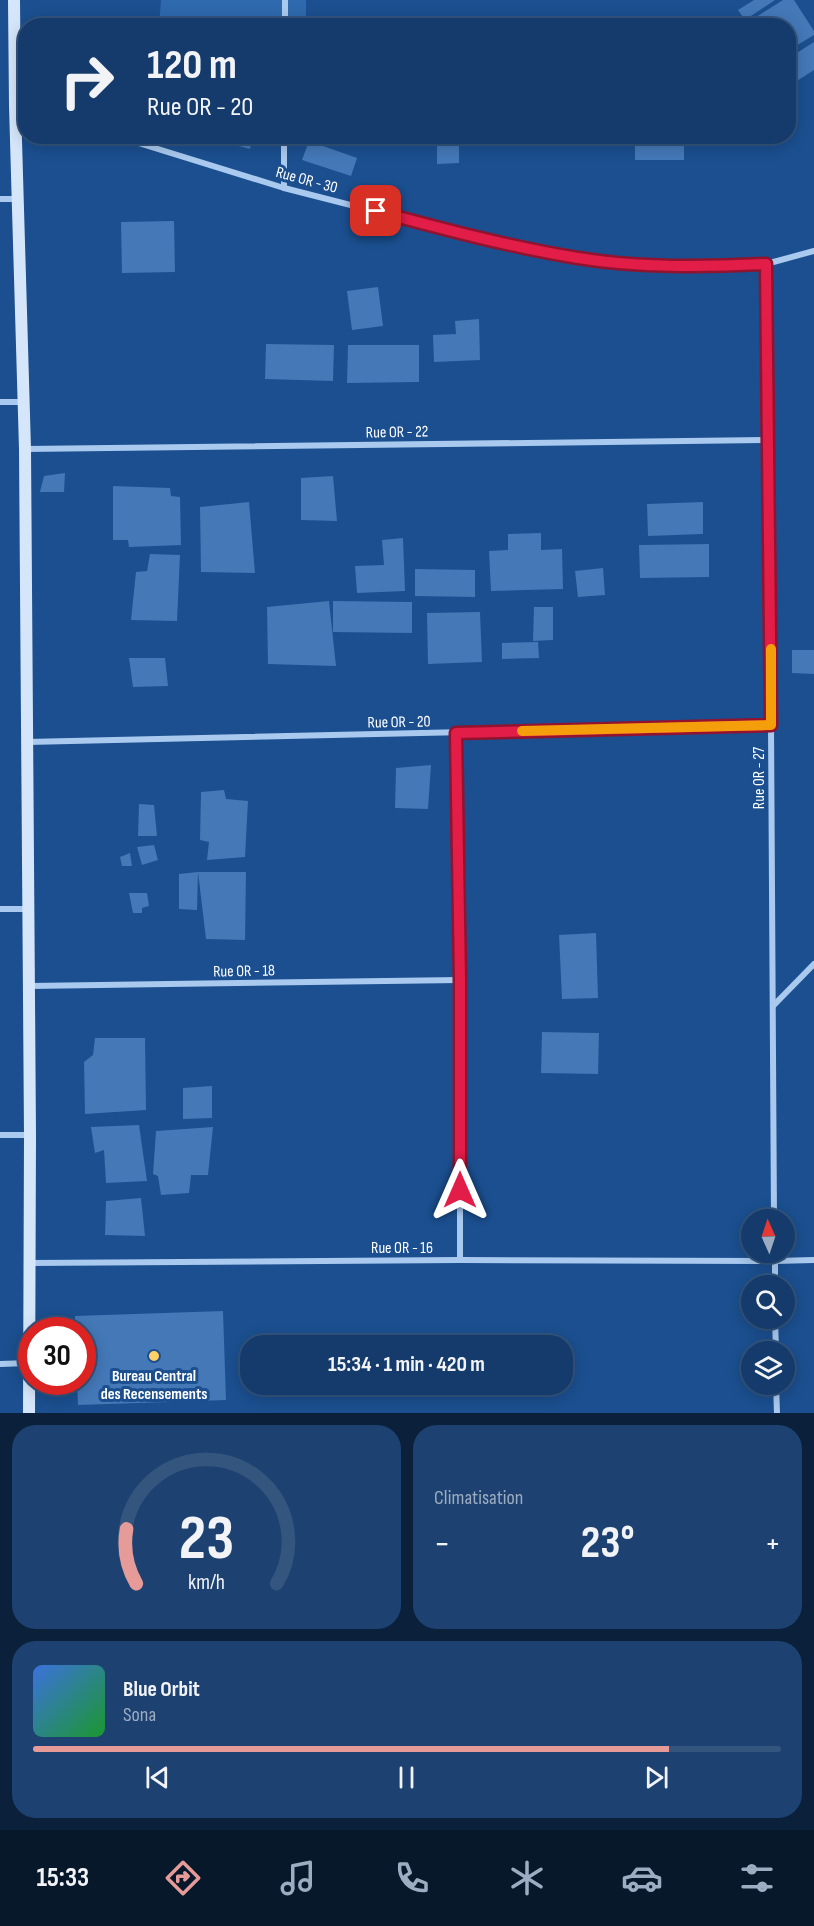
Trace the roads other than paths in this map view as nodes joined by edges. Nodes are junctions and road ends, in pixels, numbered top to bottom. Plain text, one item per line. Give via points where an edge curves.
1 (14, 0) edge
2 (285, 0) edge
3 (285, 18) edge
4 (18, 71) edge
5 (19, 144) edge
6 (142, 144) edge
7 (284, 144) edge
8 (284, 188) junction
9 (0, 199) edge
10 (18, 199) junction
11 (814, 251) edge
12 (766, 264) junction
13 (0, 402) edge
14 (24, 402) junction
15 (768, 440) junction
16 (25, 449) junction
17 (771, 725) junction
18 (456, 733) junction
19 (27, 742) junction
20 (0, 909) edge
21 (28, 909) junction
22 (814, 964) edge
23 (460, 980) junction
24 (28, 986) junction
25 (773, 1006) junction
26 (0, 1135) edge
27 (30, 1135) junction
28 (774, 1209) edge
29 (460, 1260) junction
30 (795, 1260) edge
31 (814, 1260) edge
32 (741, 1261) edge
33 (30, 1263) junction
34 (29, 1317) edge
35 (18, 1363) edge
36 (0, 1364) edge
37 (29, 1395) edge
38 (776, 1395) edge
39 (29, 1413) edge
40 (777, 1413) edge

1 - 4 street
2 - 3 street
5 - 10 street
6 - 8 street, Rue OR - 30
7 - 8 street
8 - 12 street, Rue OR - 30 via 515,247 579,259 644,266
9 - 10 street
10 - 14 street
11 - 12 street, Rue OR - 30
12 - 15 street, Rue OR - 27
13 - 14 street
14 - 16 street
15 - 16 street, Rue OR - 22
15 - 17 street, Rue OR - 27
16 - 19 street
17 - 18 street, Rue OR - 20
17 - 25 street, Rue OR - 27
18 - 19 street, Rue OR - 20
18 - 23 street
19 - 21 street
20 - 21 street
21 - 24 street
22 - 25 street
23 - 24 street, Rue OR - 18
23 - 29 street
24 - 27 street
25 - 28 street, Rue OR - 27
26 - 27 street
27 - 33 street
29 - 32 street, Rue OR - 16
29 - 33 street, Rue OR - 16
30 - 31 street, Rue OR - 16
33 - 34 street
35 - 36 street
37 - 39 street
38 - 40 street

